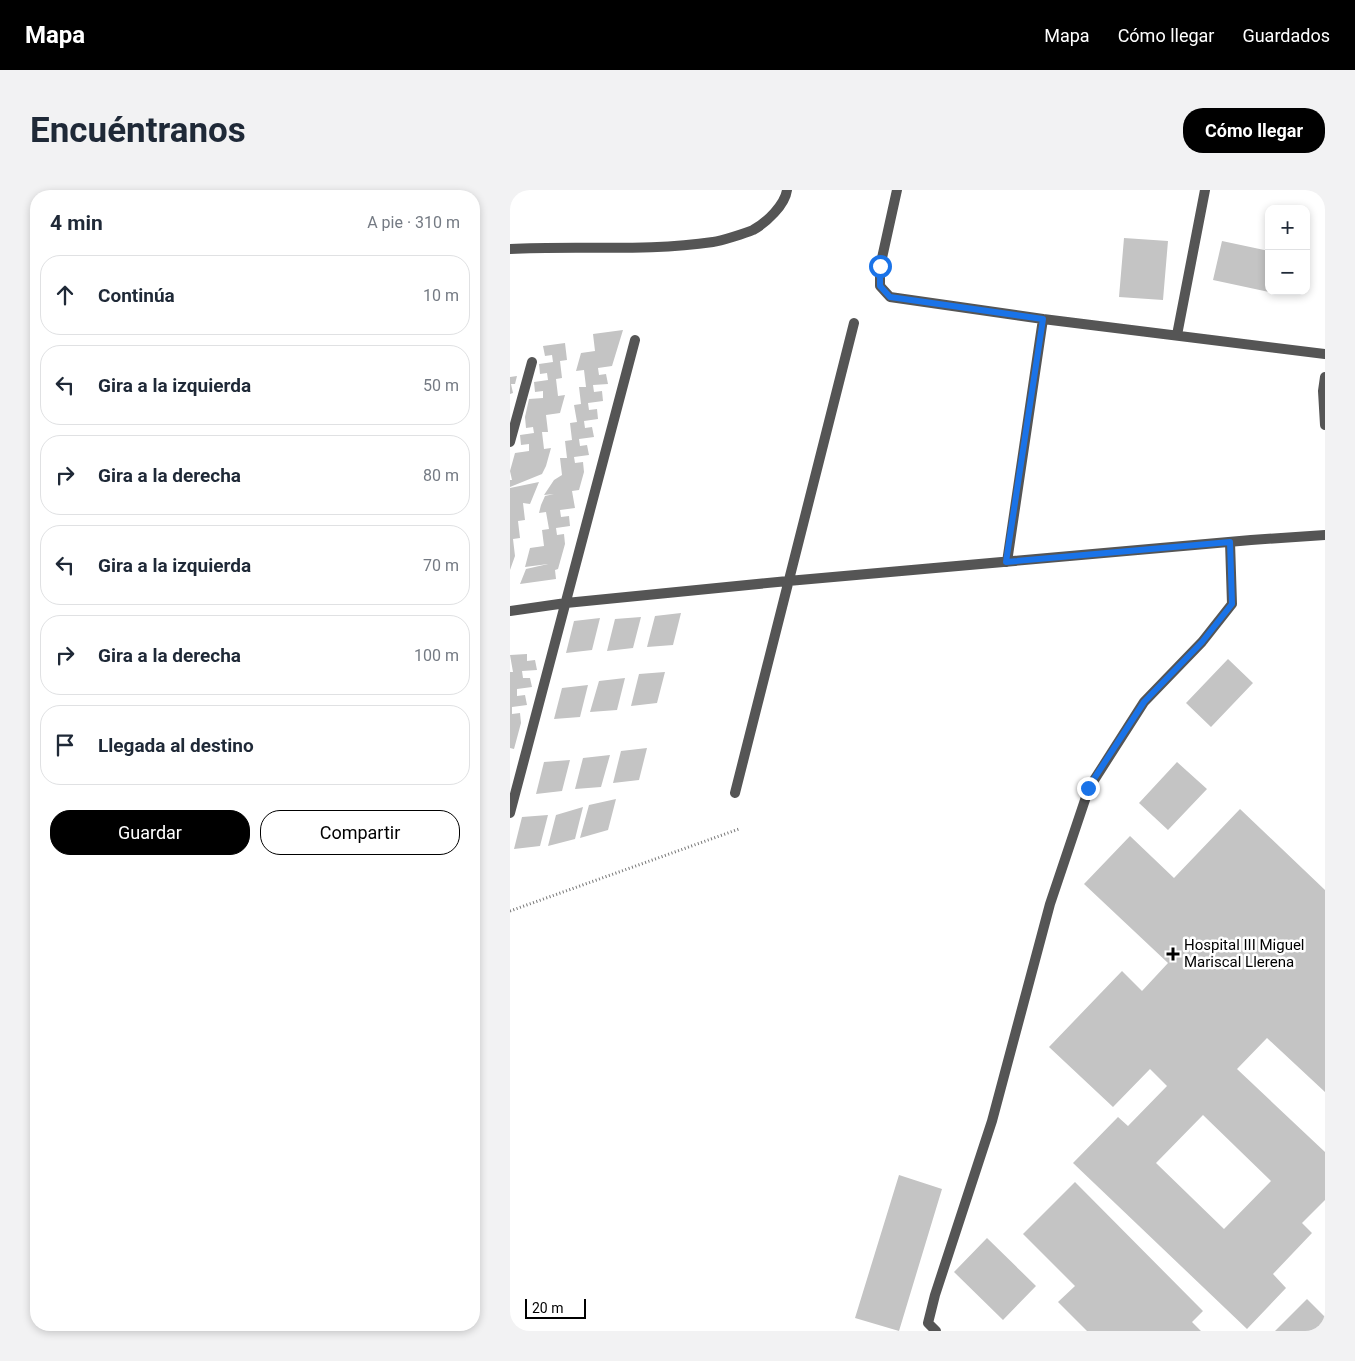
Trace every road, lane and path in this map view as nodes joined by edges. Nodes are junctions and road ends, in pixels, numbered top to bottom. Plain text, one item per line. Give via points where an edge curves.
1 (786, 190) edge
2 (897, 190) edge
3 (1205, 190) edge
4 (510, 249) edge
5 (1043, 319) junction
6 (854, 323) dead end
7 (1177, 335) junction
8 (635, 340) dead end
9 (1325, 354) edge
10 (532, 362) dead end
11 (1325, 377) edge
12 (1325, 425) edge
13 (510, 442) edge
14 (1325, 535) edge
15 (1230, 542) junction
16 (1006, 562) junction
17 (788, 581) junction
18 (566, 603) junction
19 (510, 611) edge
20 (735, 793) dead end
21 (510, 813) edge
22 (739, 830) dead end
23 (510, 911) edge
24 (936, 1331) edge

1 - 4 street via 786,196 774,214 753,230 715,242 654,247
2 - 5 street via 880,266 880,286 890,297
3 - 7 street
5 - 7 street
5 - 16 street
6 - 17 street
7 - 9 street
8 - 18 street
10 - 13 street
11 - 12 street
14 - 15 street
15 - 16 street
15 - 24 street via 1232,604 1202,642 1144,702 1088,788 1050,904 992,1121 935,1295 928,1322
16 - 17 street
17 - 18 street
17 - 20 street
18 - 19 street
18 - 21 street
22 - 23 path

